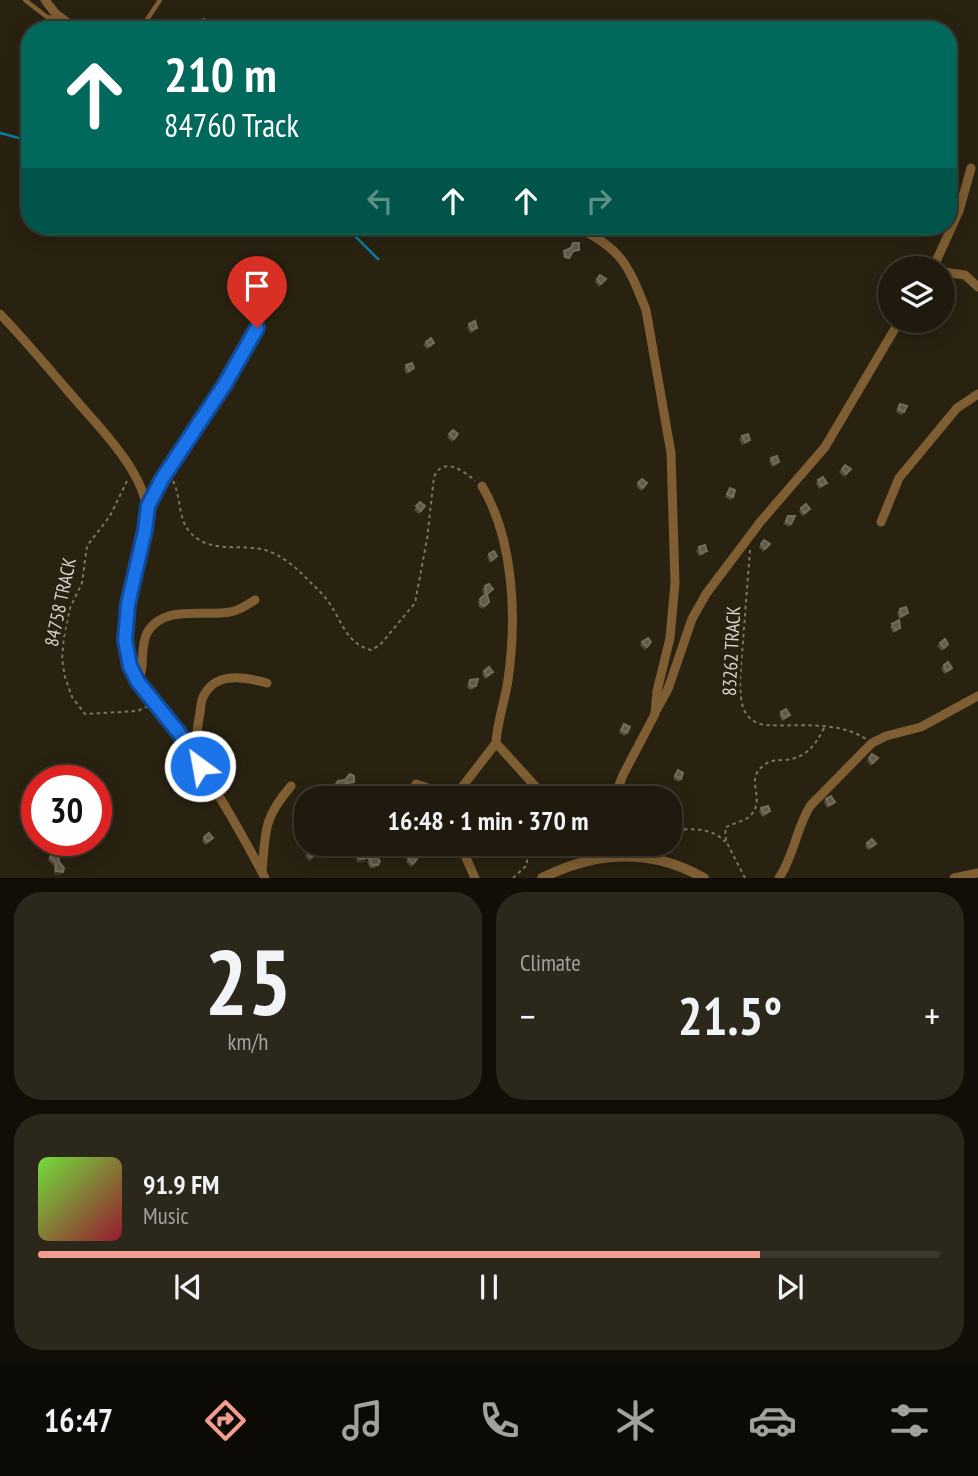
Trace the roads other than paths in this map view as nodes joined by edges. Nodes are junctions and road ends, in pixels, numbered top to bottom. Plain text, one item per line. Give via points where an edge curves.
1 (25, 0) edge
2 (45, 0) edge
3 (160, 0) edge
4 (61, 21) edge
5 (64, 21) edge
6 (146, 21) edge
7 (971, 168) dead end
8 (957, 215) edge
9 (592, 235) edge
10 (948, 235) edge
11 (938, 256) edge
12 (955, 274) edge
13 (978, 287) edge
14 (0, 314) edge
15 (257, 328) dead end
16 (892, 333) edge
17 (978, 394) edge
18 (482, 486) road end
19 (148, 506) junction
20 (881, 522) dead end
21 (255, 600) dead end
22 (138, 682) junction
23 (267, 683) dead end
24 (978, 696) edge
25 (655, 713) junction
26 (496, 743) junction
27 (195, 758) junction
28 (416, 784) dead end
29 (291, 786) dead end
30 (536, 786) edge
31 (619, 786) edge
32 (465, 856) edge
33 (605, 856) edge
34 (643, 856) edge
35 (978, 873) edge
36 (263, 875) edge
37 (475, 877) edge
38 (542, 877) edge
39 (704, 877) edge
40 (779, 877) edge
41 (954, 877) edge

1 - 4 lane via 47,17
2 - 5 street
3 - 6 lane
7 - 8 street
9 - 25 street via 619,254 646,310 671,453 676,583
10 - 11 street
12 - 13 street via 965,275
14 - 19 street via 108,438
15 - 19 street
16 - 25 street via 825,447 761,521 699,606
17 - 20 street via 957,408 899,478
18 - 26 street via 504,539 511,605 510,668
19 - 22 street via 126,625 127,654
21 - 22 street via 234,611 186,613 154,625 143,643
22 - 27 street
23 - 27 street via 234,677 211,687 201,701
24 - 40 street via 921,727 872,743 810,806
25 - 31 street
26 - 28 street via 459,791 444,793
26 - 30 street
27 - 36 street via 236,821
29 - 36 street via 267,822
32 - 37 street
33 - 38 street
34 - 39 street
35 - 41 street

